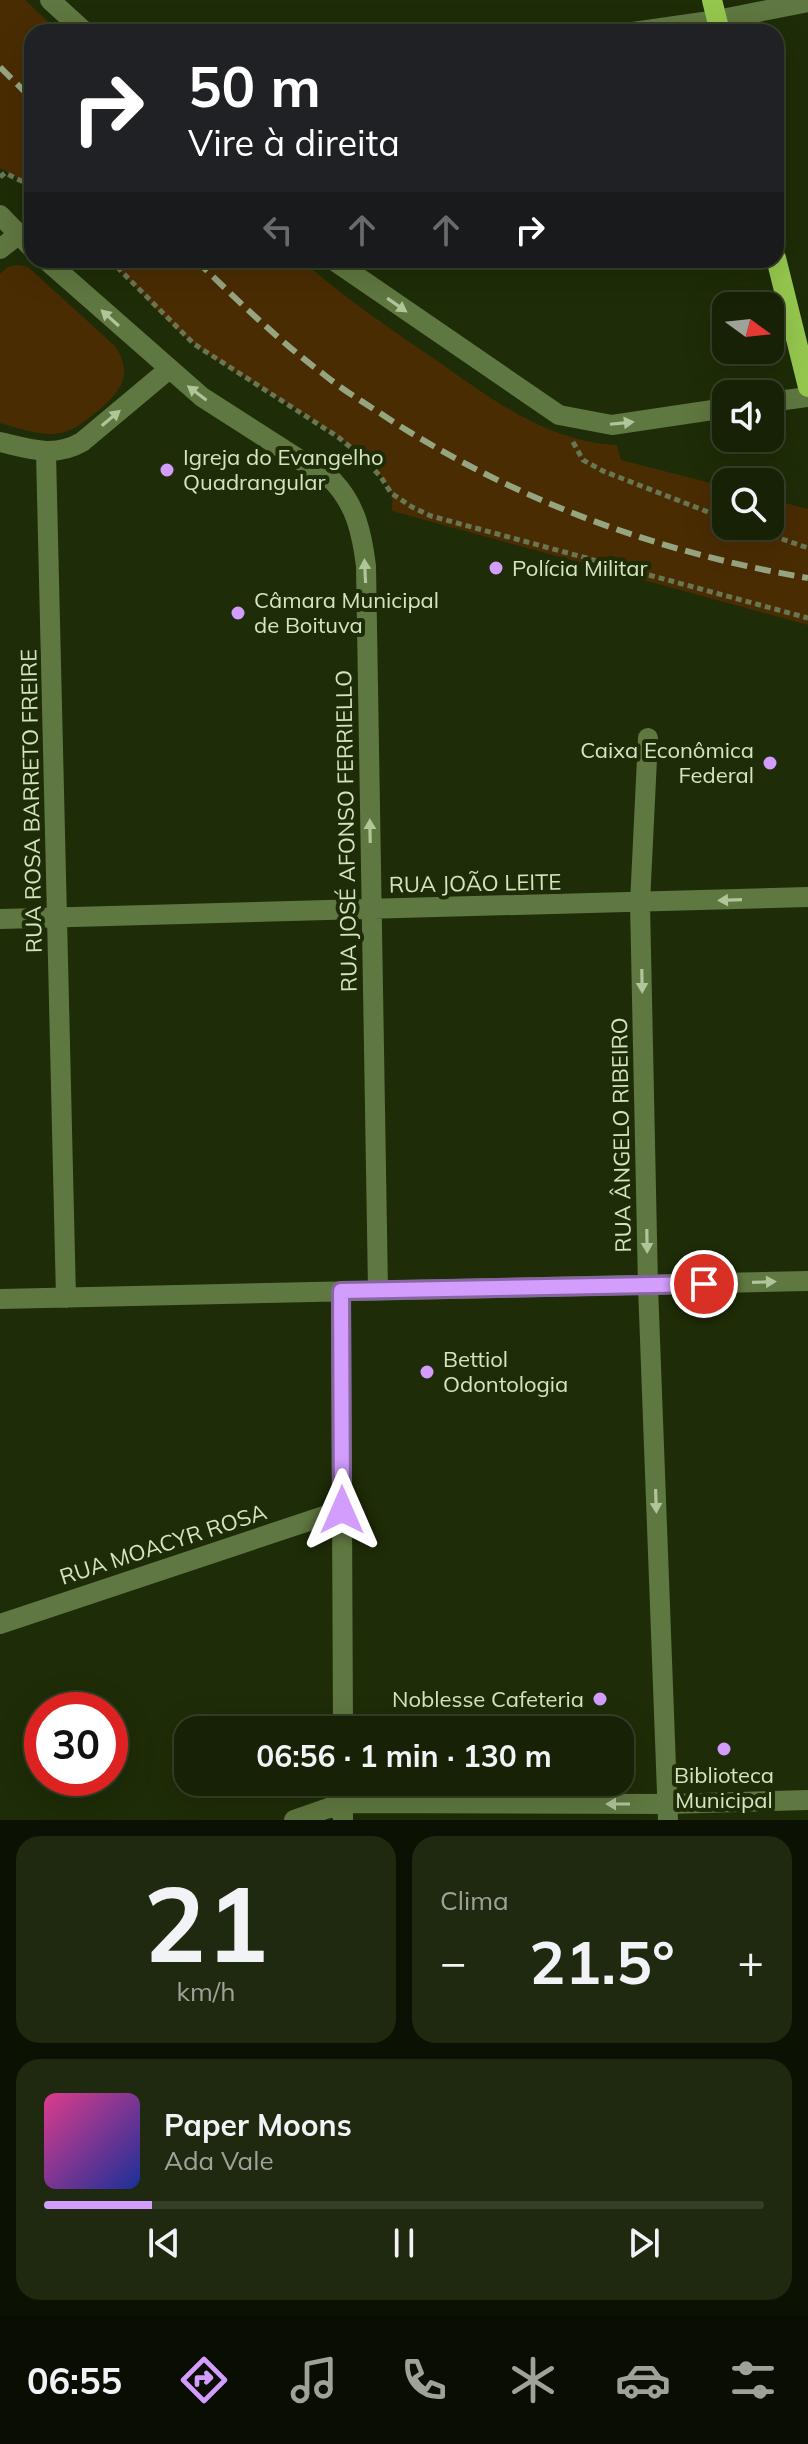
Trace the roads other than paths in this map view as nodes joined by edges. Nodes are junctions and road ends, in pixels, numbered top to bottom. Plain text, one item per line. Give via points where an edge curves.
1 (50, 0) edge
2 (808, 2) edge
3 (716, 17) edge
4 (76, 24) edge
5 (677, 24) edge
6 (0, 215) edge
7 (24, 240) edge
8 (24, 241) edge
9 (0, 249) edge
10 (55, 268) edge
11 (345, 268) edge
12 (778, 268) edge
13 (168, 370) junction
14 (808, 387) edge
15 (808, 397) edge
16 (784, 400) edge
17 (712, 410) edge
18 (0, 442) edge
19 (46, 453) junction
20 (648, 738) dead end
21 (808, 897) edge
22 (640, 903) junction
23 (371, 909) junction
24 (58, 917) junction
25 (0, 919) edge
26 (808, 1281) edge
27 (648, 1286) junction
28 (378, 1290) junction
29 (341, 1291) junction
30 (66, 1298) junction
31 (0, 1299) edge
32 (342, 1510) junction
33 (0, 1624) edge
34 (343, 1716) edge
35 (808, 1800) edge
36 (343, 1812) edge
37 (668, 1812) edge
38 (294, 1820) edge

1 - 4 street
2 - 3 street
3 - 5 street
6 - 7 street
8 - 9 street
13 -> 10 street, RUA JOSÉ AFONSO FERRIELLO
11 -> 17 street via 545,407 576,420 612,425
12 - 14 main road
19 -> 13 street via 82,442
23 -> 13 street, RUA JOSÉ AFONSO FERRIELLO via 366,566 358,523 341,490 324,474
15 - 16 street
18 - 19 street
19 - 24 street, RUA ROSA BARRETO FREIRE
20 - 22 street, RUA ÂNGELO RIBEIRO
21 -> 22 street, RUA JOÃO LEITE
22 - 23 street, RUA JOÃO LEITE
22 -> 27 street, RUA ÂNGELO RIBEIRO
23 - 24 street, RUA JOÃO LEITE
23 - 28 street, RUA JOSÉ AFONSO FERRIELLO
24 - 25 street, RUA JOÃO LEITE
24 - 30 street, RUA ROSA BARRETO FREIRE
27 -> 26 street
27 - 28 street
27 -> 37 street, RUA ÂNGELO RIBEIRO
28 - 29 street
29 - 30 street
29 - 32 street
30 - 31 street
32 - 33 street, RUA MOACYR ROSA
32 - 34 street
35 - 37 street
37 -> 36 street
36 - 38 street

